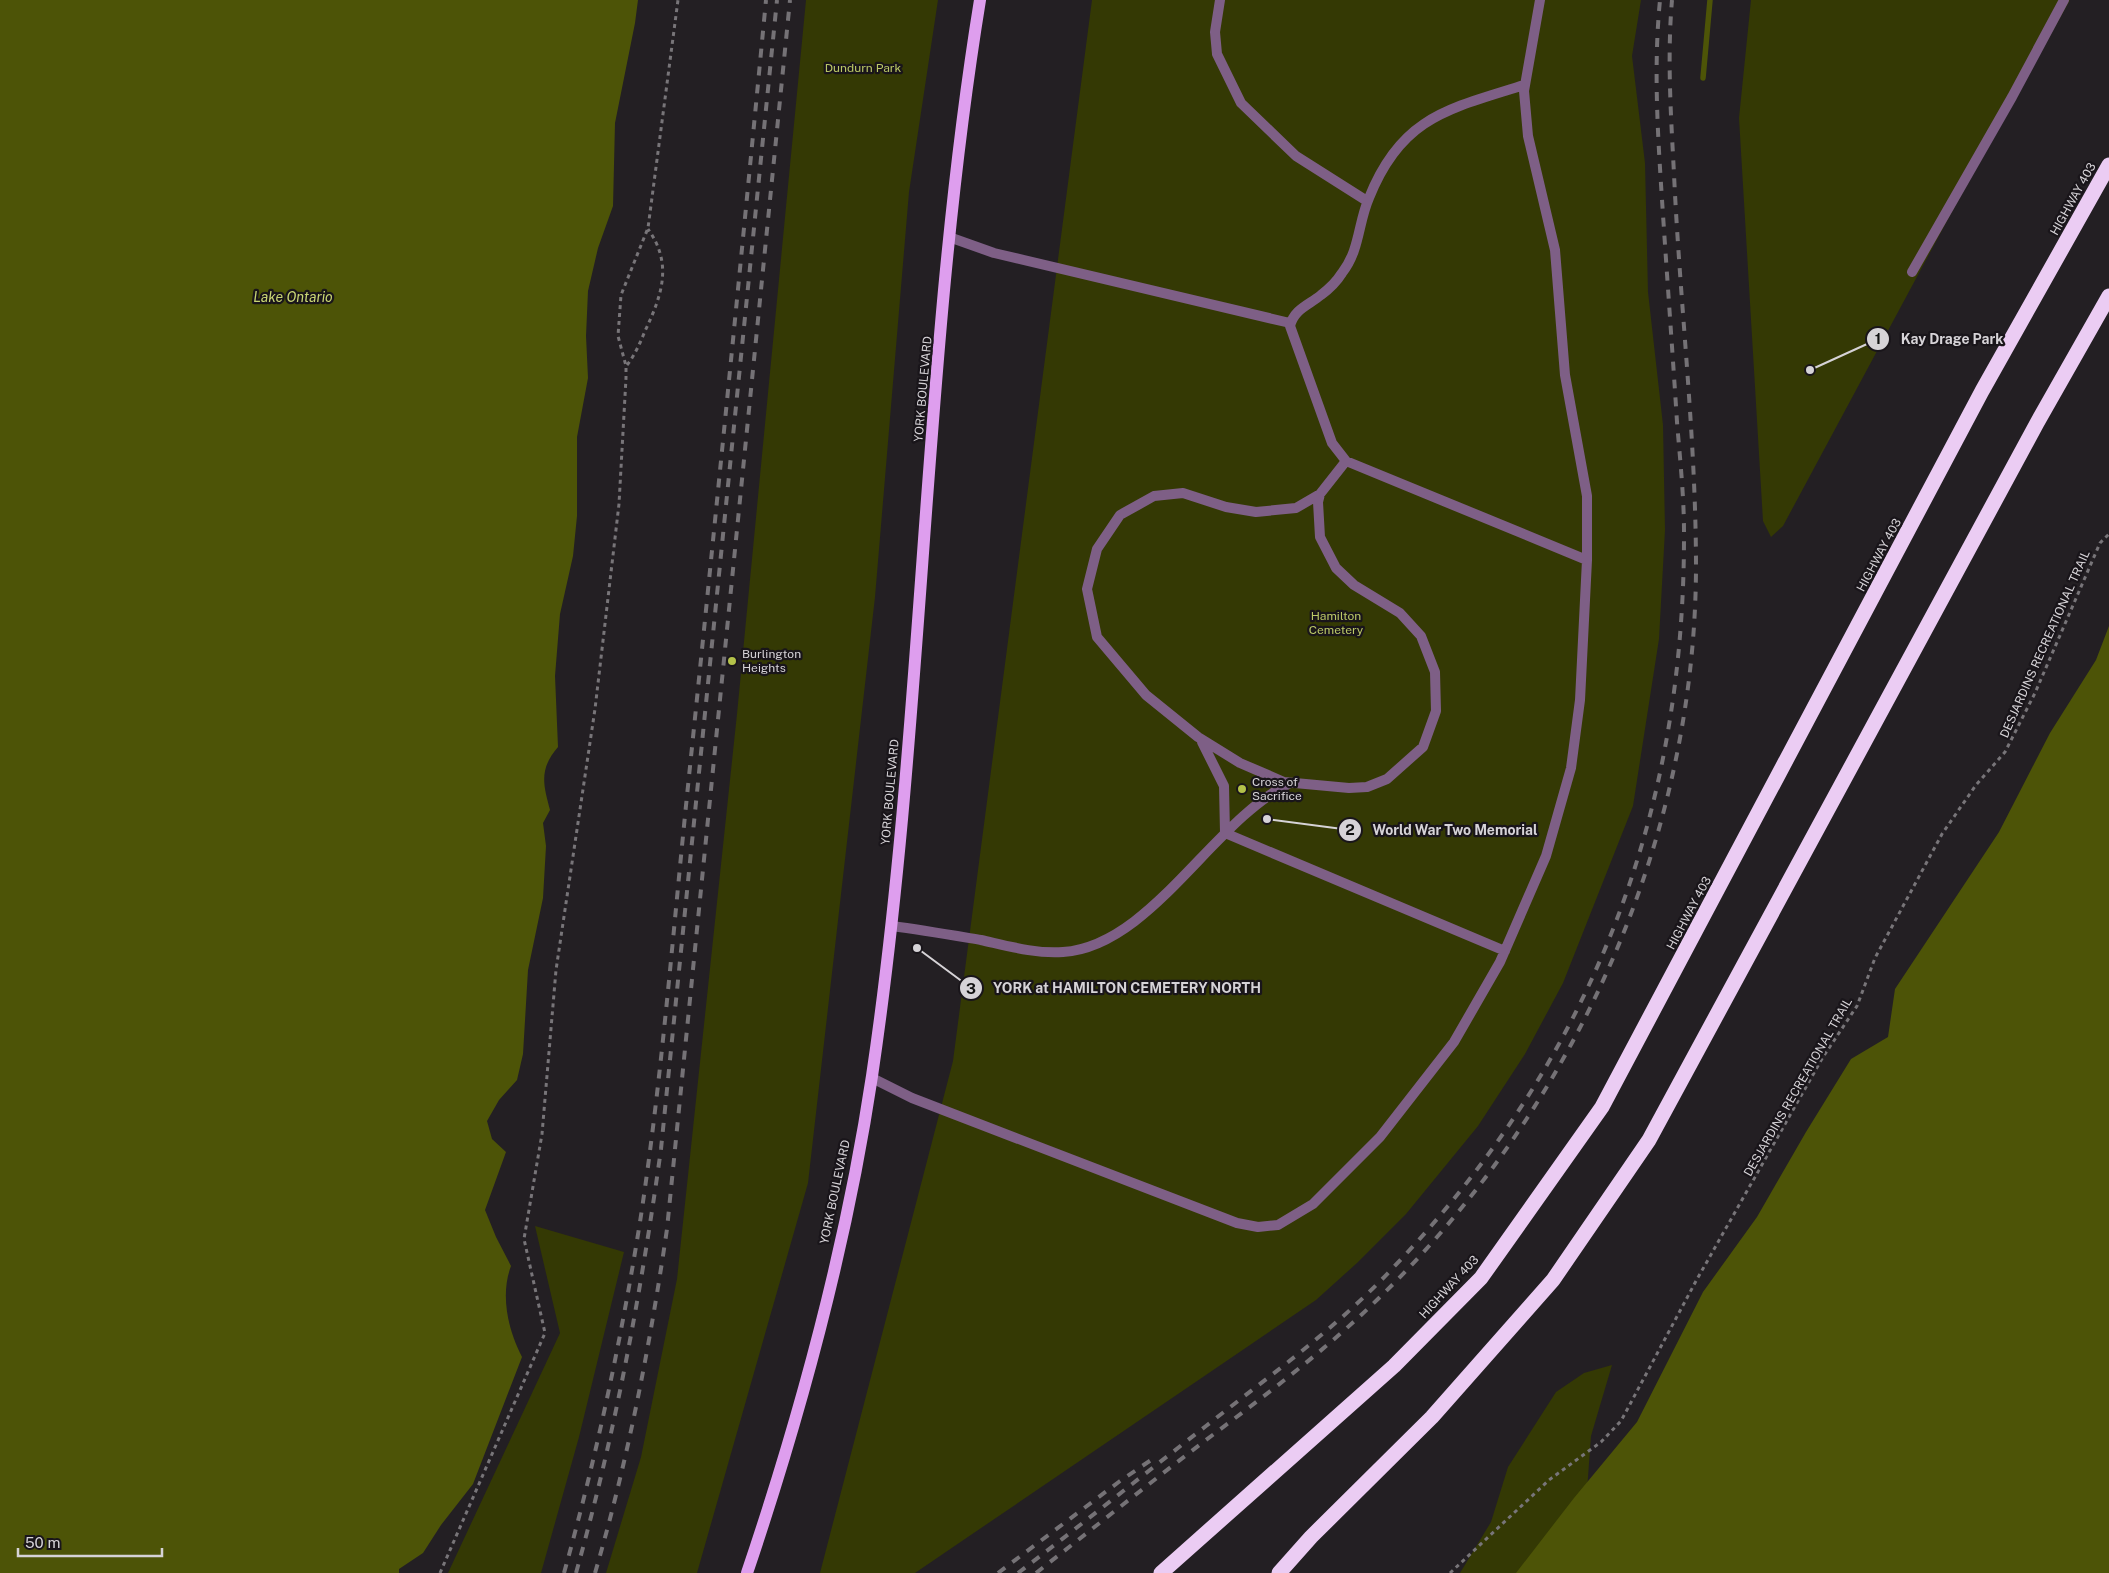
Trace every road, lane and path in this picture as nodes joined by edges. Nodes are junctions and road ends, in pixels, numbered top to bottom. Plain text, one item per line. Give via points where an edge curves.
1 (678, 0) edge
2 (980, 0) edge
3 (1220, 0) edge
4 (1540, 0) edge
5 (2064, 0) edge
6 (1524, 85) junction
7 (2109, 165) edge
8 (1367, 202) junction
9 (648, 228) junction
10 (949, 237) junction
11 (1912, 272) dead end
12 (2109, 296) edge
13 (1290, 323) junction
14 (626, 366) junction
15 (1346, 461) junction
16 (1320, 494) junction
17 (2109, 534) edge
18 (1587, 560) junction
19 (1198, 737) junction
20 (1290, 783) junction
21 (1225, 833) junction
22 (892, 926) junction
23 (1505, 951) junction
24 (872, 1078) junction
25 (440, 1573) edge
26 (748, 1573) edge
27 (1161, 1573) edge
28 (1279, 1573) edge
29 (1450, 1573) edge

1 - 9 path
2 - 10 main road, YORK BOULEVARD
3 - 8 lane via 1215,32 1217,54 1241,103 1296,156
4 - 6 lane
5 - 11 lane
6 - 8 lane via 1451,108 1420,125 1388,158
6 - 18 lane via 1528,136 1555,250 1564,375 1587,496
7 - 27 highway, HIGHWAY 403 via 1982,391 1602,1107 1482,1278 1394,1366
8 - 13 lane via 1357,246 1343,272 1323,294 1296,312
9 - 14 path via 621,295 618,336
9 - 14 path via 658,242 663,261 663,282 655,310 633,358
10 - 13 lane via 994,253
10 - 22 main road, YORK BOULEVARD
12 - 28 highway via 1649,1140 1553,1280 1432,1417
13 - 15 lane via 1332,443
14 - 25 path via 619,504 595,709 556,970 542,1134 524,1239 545,1333
15 - 16 lane
15 - 18 lane
16 - 19 lane via 1296,508 1256,512 1226,508 1183,493 1154,496 1120,515 1097,549 1087,589 1097,636 1146,695
16 - 20 lane via 1320,537 1336,568 1354,584 1400,613 1422,636 1435,672 1436,711 1423,747 1387,779 1367,787 1349,788
17 - 29 path, DESJARDINS RECREATIONAL TRAIL via 2100,543 2035,693 2005,752 1970,792 1942,834 1875,958 1857,1006 1823,1057 1621,1420 1601,1442 1550,1480
18 - 23 lane via 1580,700 1571,768 1546,856
19 - 20 lane via 1240,763
19 - 21 lane via 1206,746 1224,786
20 - 21 lane via 1252,807
21 - 22 lane via 1131,925 1100,943 1065,952 1041,952
21 - 23 lane
22 - 24 main road, YORK BOULEVARD
23 - 24 lane via 1454,1042 1380,1137 1313,1204 1278,1224 1258,1227 1237,1223 912,1098
24 - 26 main road, YORK BOULEVARD via 818,1336

